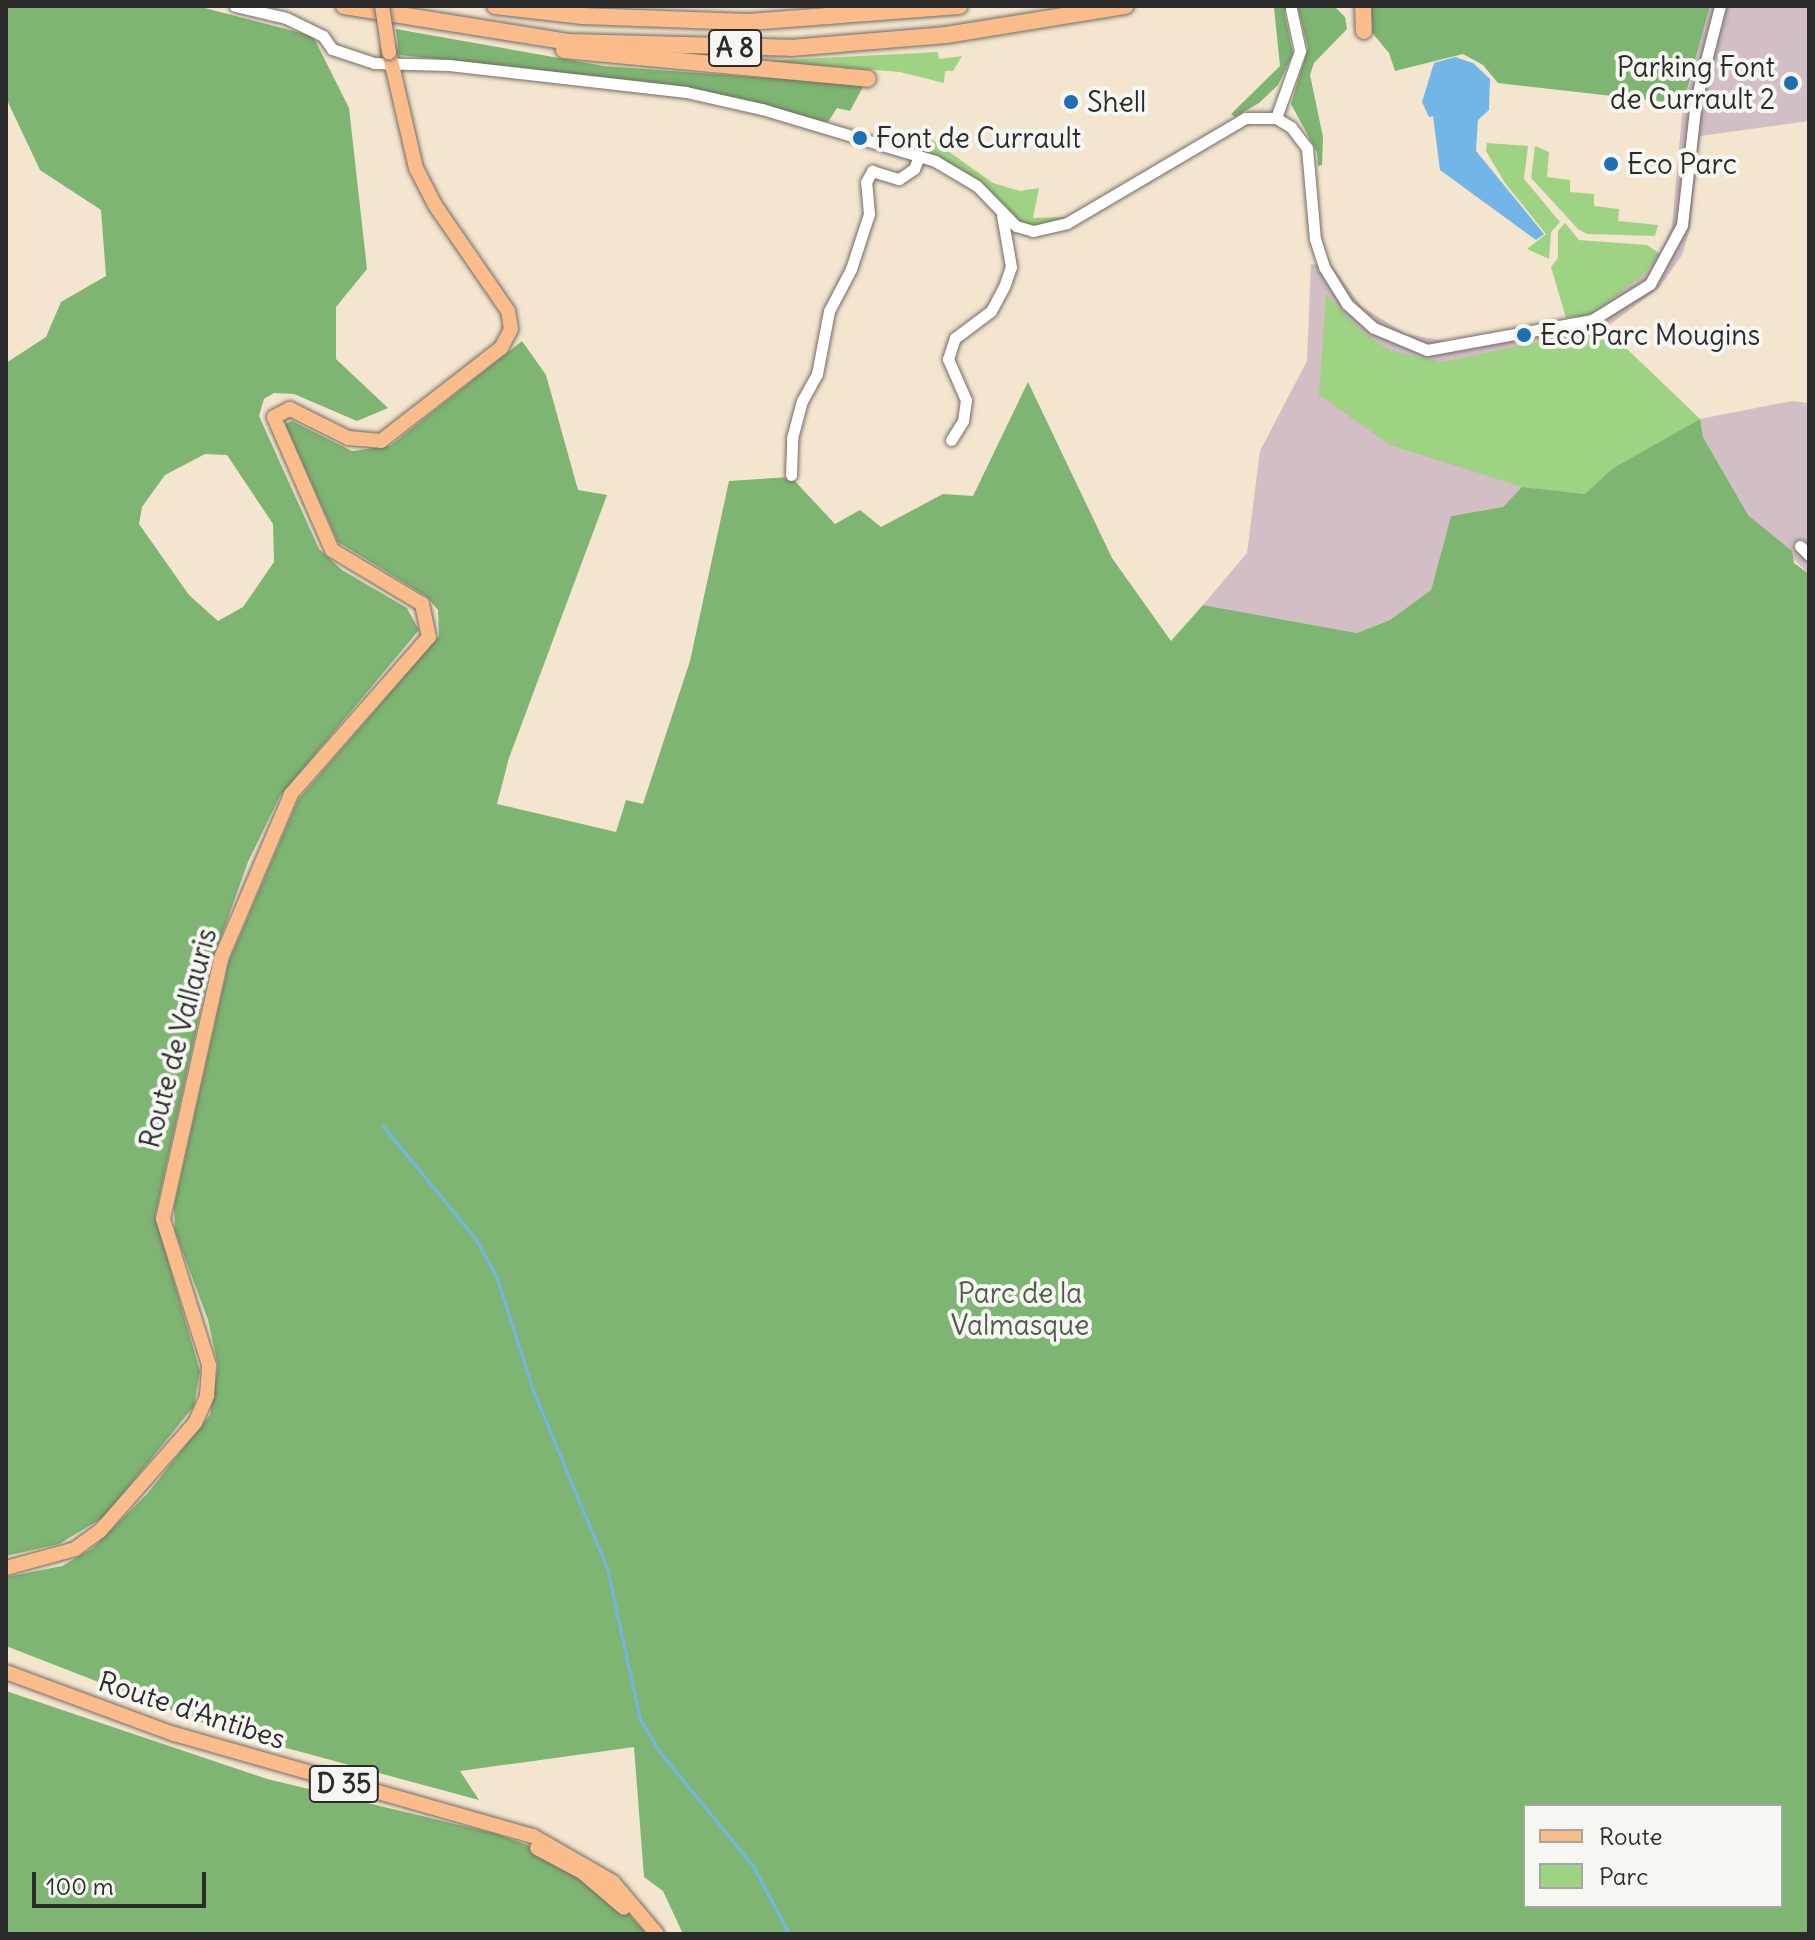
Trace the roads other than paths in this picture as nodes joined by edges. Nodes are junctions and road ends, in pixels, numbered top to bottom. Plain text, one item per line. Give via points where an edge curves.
1 (235, 6) edge
2 (344, 6) edge
3 (382, 6) edge
4 (495, 6) edge
5 (959, 6) edge
6 (1126, 6) edge
7 (1363, 6) edge
8 (1720, 6) edge
9 (1291, 9) dead end
10 (1364, 31) dead end
11 (516, 36) junction
12 (390, 57) junction
13 (868, 79) dead end
14 (1276, 118) junction
15 (919, 156) junction
16 (1002, 215) junction
17 (951, 440) dead end
18 (791, 475) dead end
19 (6, 1568) edge
20 (6, 1672) edge
21 (6, 1682) edge
22 (647, 1934) edge
23 (657, 1934) edge

1 - 12 street via 286,18 353,57
2 - 11 highway, A 8
3 - 12 main road, Route de Vallauris, bridge
4 - 5 highway, A 8 via 582,16 748,22
6 - 11 highway, A 8 via 946,35 791,48
7 - 10 highway
8 - 14 street via 1696,100 1682,225 1650,284 1592,320 1427,350 1374,328 1347,304 1324,267 1315,239 1307,148
9 - 14 street via 1300,51
11 - 13 highway via 601,57
12 - 15 street via 686,92
12 - 19 main road, Route de Vallauris via 416,168 435,205 508,311 511,329 501,348 381,441 348,438 290,409 274,417 332,550 422,604 429,637 291,794 222,956 163,1219 209,1365 207,1396 195,1423 100,1531 75,1549
14 - 16 street via 1245,118 1067,223 1033,231
15 - 16 street via 958,172
15 - 18 street via 914,169 899,179 872,171 866,182 869,214 851,269 829,311 817,374 802,401
16 - 17 street via 1011,267 1004,287 991,311 955,338 948,359 966,400 963,421
20 - 23 main road, Route d'Antibes / D 35 via 245,1757 533,1836 613,1882
21 - 22 main road, Route d'Antibes / D 35 via 189,1747 530,1844 594,1881

